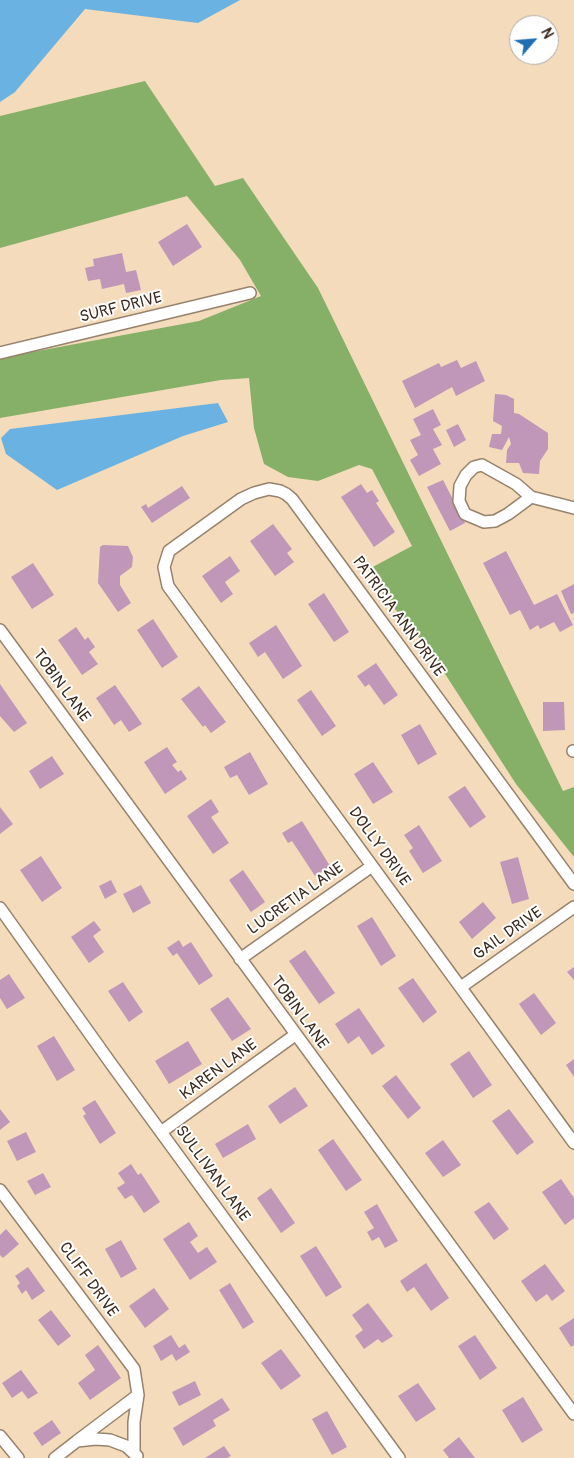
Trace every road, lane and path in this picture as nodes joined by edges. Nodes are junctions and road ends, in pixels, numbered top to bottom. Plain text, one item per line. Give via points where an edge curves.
1 (250, 293) dead end
2 (0, 353) edge
3 (531, 497) junction
4 (574, 508) edge
5 (164, 567) joint
6 (0, 630) edge
7 (372, 866) junction
8 (574, 884) edge
9 (574, 907) edge
10 (0, 908) edge
11 (240, 959) junction
12 (461, 987) junction
13 (295, 1035) junction
14 (161, 1132) junction
15 (574, 1143) edge
16 (0, 1190) edge
17 (138, 1395) junction
18 (574, 1414) edge
19 (0, 1436) edge
20 (77, 1440) junction
21 (136, 1455) edge
22 (18, 1458) edge
23 (55, 1458) edge
24 (399, 1458) edge

1 - 2 street, SURF DRIVE
3 - 3 street via 516,484 482,465 474,467 466,475 460,486 459,501 465,514 484,522 508,514
3 - 4 street
5 - 7 street, DOLLY DRIVE via 168,586
5 - 8 street, PATRICIA ANN DRIVE via 174,546 254,492 269,489 286,494
6 - 11 street, TOBIN LANE
7 - 11 street, LUCRETIA LANE
7 - 12 street, DOLLY DRIVE
9 - 12 street, GAIL DRIVE
10 - 14 street, SULLIVAN LANE
11 - 13 street, TOBIN LANE
12 - 15 street, DOLLY DRIVE
13 - 14 street, KAREN LANE
13 - 18 street, TOBIN LANE
14 - 24 street, SULLIVAN LANE
16 - 17 street, CLIFF DRIVE via 126,1358 136,1375
17 - 20 street
17 - 21 street, CLIFF DRIVE via 134,1422
19 - 22 street
20 - 21 street via 110,1440 126,1446
20 - 23 street

